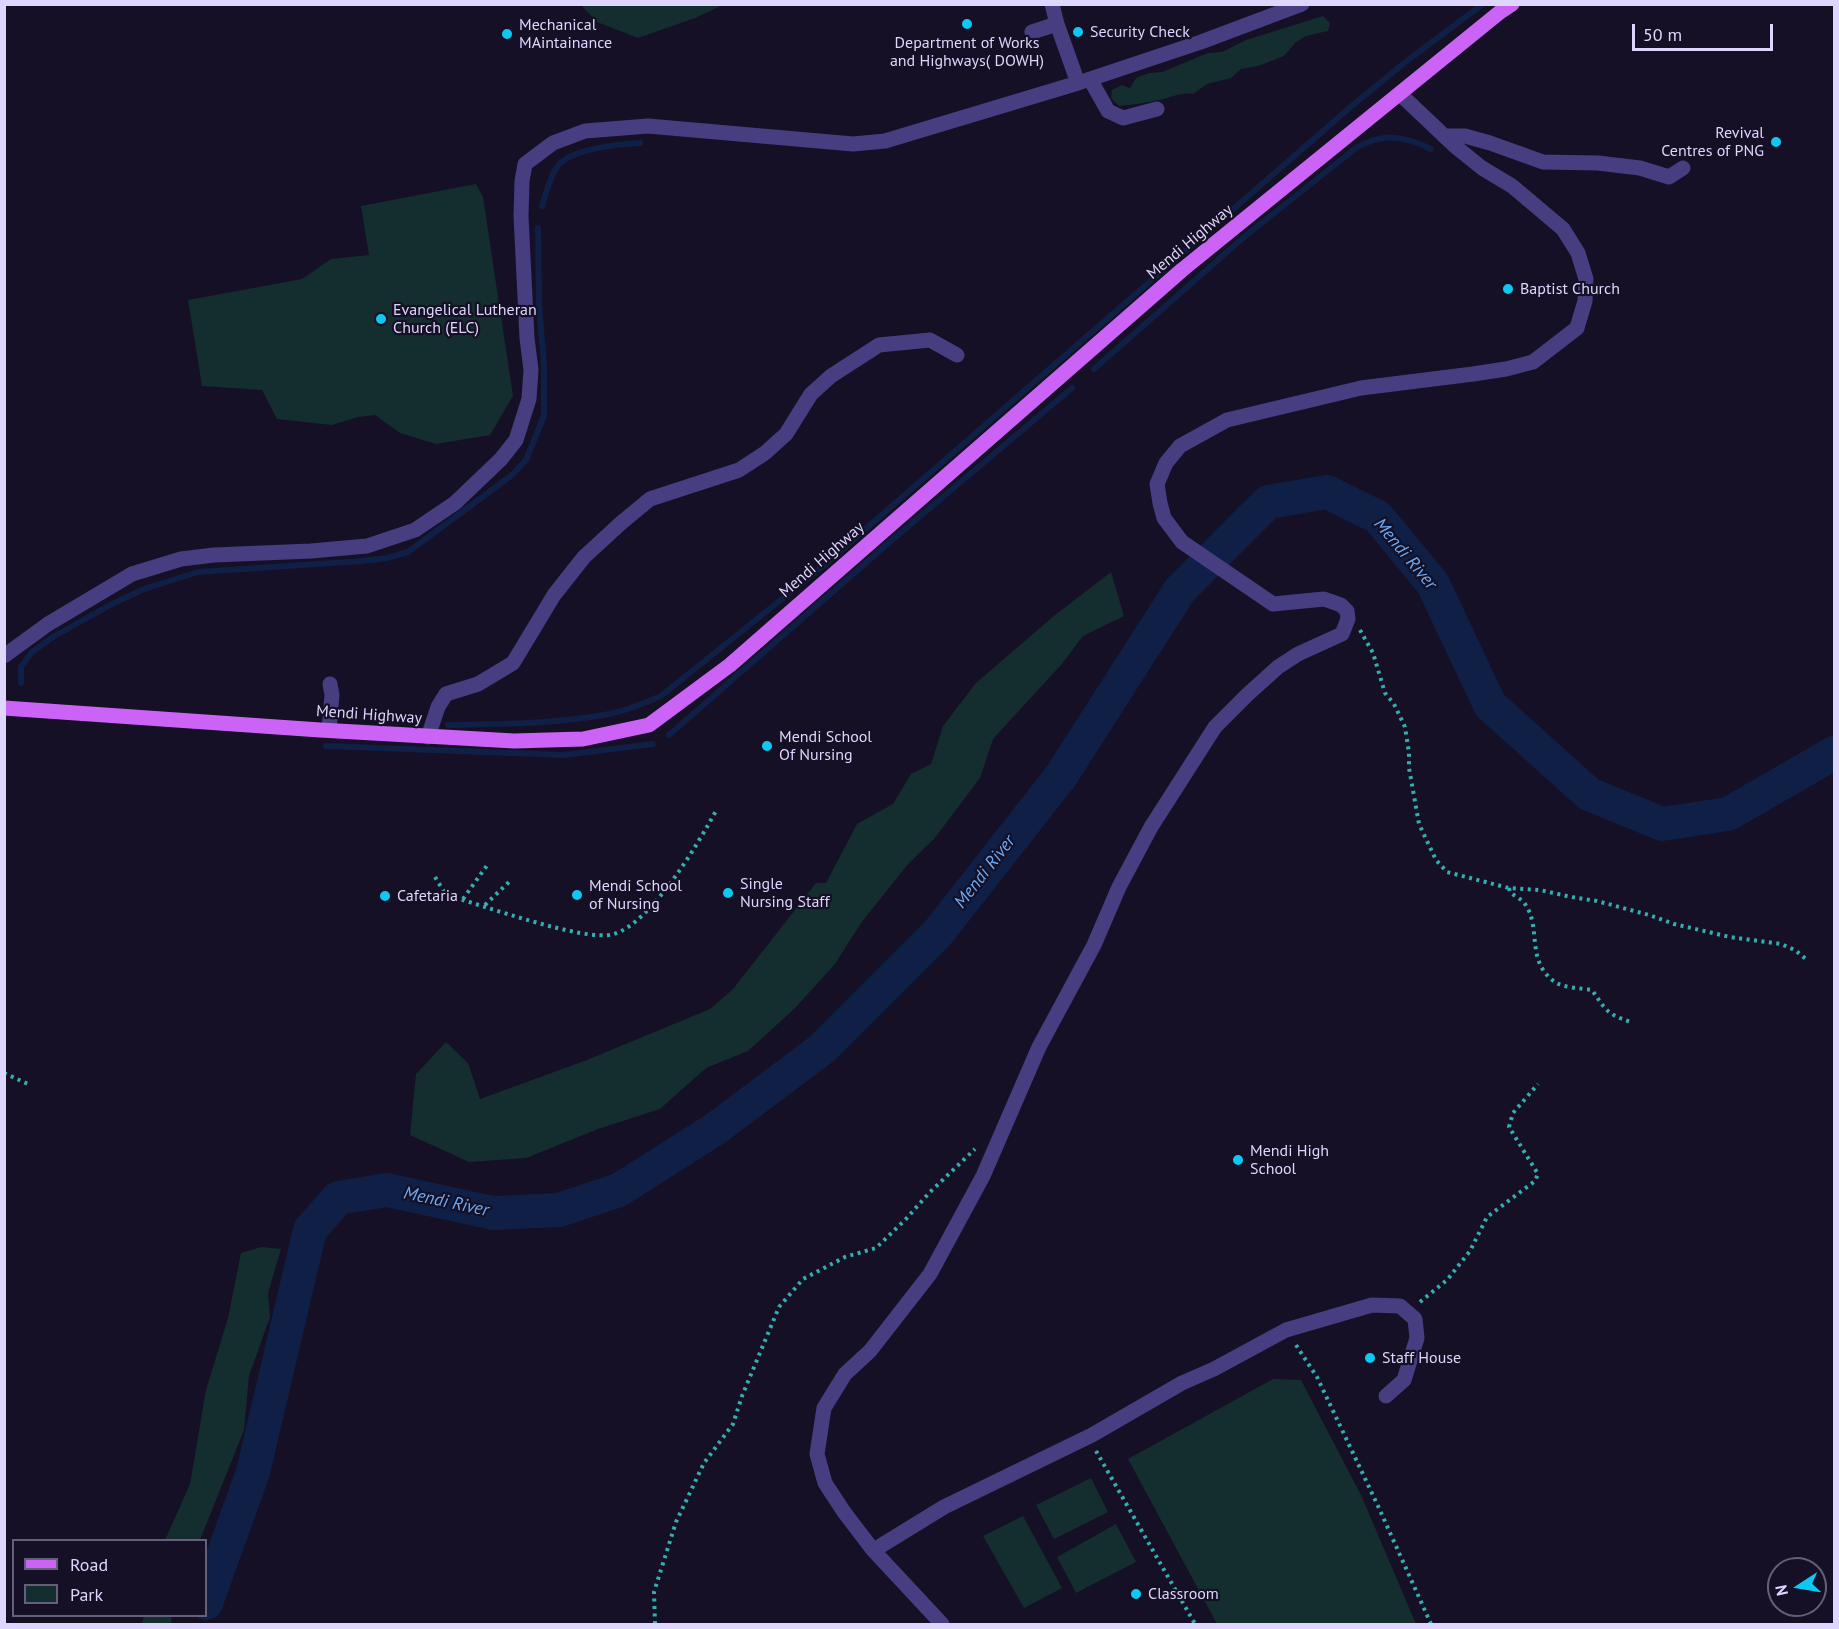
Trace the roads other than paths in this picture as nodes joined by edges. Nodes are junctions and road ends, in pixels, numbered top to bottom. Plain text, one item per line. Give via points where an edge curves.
1 (1052, 4) edge
2 (1302, 4) edge
3 (1512, 4) edge
4 (1057, 24) junction
5 (1032, 32) dead end
6 (1084, 81) junction
7 (1400, 94) junction
8 (1158, 109) dead end
9 (1444, 136) junction
10 (1683, 168) dead end
11 (957, 355) dead end
12 (4, 657) edge
13 (330, 684) dead end
14 (4, 708) edge
15 (329, 730) junction
16 (428, 737) junction
17 (1386, 1396) dead end
18 (874, 1550) junction
19 (942, 1624) edge

1 - 4 street
2 - 6 street
3 - 7 main road, Mendi Highway
4 - 5 street
4 - 6 street
6 - 8 street via 1108,111 1123,118
6 - 12 street via 885,141 852,144 648,126 585,131 553,143 525,164 522,181 529,399 516,440 455,503 415,530 367,546 214,555 181,559 132,574 48,624
7 - 9 street
7 - 16 main road, Mendi Highway via 1182,270 730,665 649,725 583,739
9 - 10 street via 1490,142 1543,162 1598,163 1640,168 1669,177
9 - 18 street via 1563,230 1578,253 1586,279 1577,328 1540,357 1524,364 1361,388 1227,420 1180,446 1166,462 1156,484 1164,518 1182,543 1273,604 1331,600 1347,611 1348,619 1342,634 1278,667 1215,727 1151,826 1119,887 1094,945 1039,1047 983,1176 930,1274 870,1352 845,1374 824,1408 817,1454 825,1483
11 - 16 street via 930,340 879,345 811,394 786,434 765,453 739,470 650,499 584,557 554,595 513,663 478,684 446,694
13 - 15 street
14 - 15 main road, Mendi Highway
15 - 16 main road, Mendi Highway
17 - 18 street via 1404,1380 1417,1338 1415,1319 1400,1306 1372,1305 1286,1330 1086,1438 944,1507
18 - 19 street

